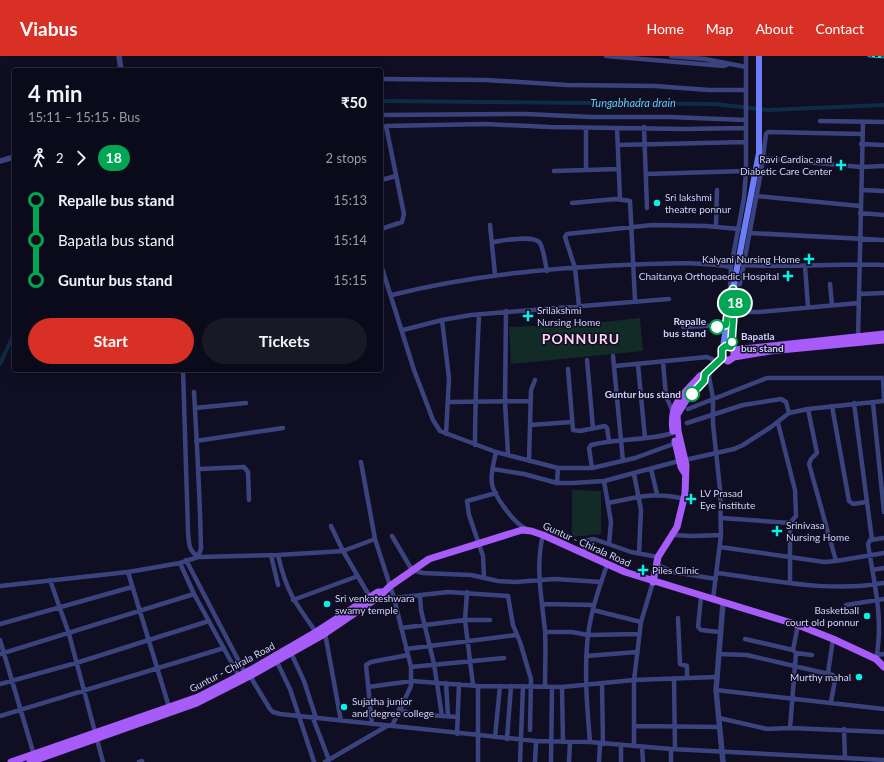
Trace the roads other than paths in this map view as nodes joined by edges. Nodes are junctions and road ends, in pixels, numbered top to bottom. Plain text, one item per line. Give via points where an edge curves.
1 (119, 56) edge
2 (606, 56) edge
3 (671, 56) edge
4 (746, 56) edge
5 (759, 56) edge
6 (622, 57) edge
7 (657, 58) edge
8 (692, 60) junction
9 (746, 66) junction
10 (121, 68) edge
11 (383, 79) edge
12 (745, 90) junction
13 (383, 114) edge
14 (745, 119) junction
15 (820, 121) dead end
16 (863, 122) junction
17 (884, 122) edge
18 (644, 127) junction
19 (586, 128) junction
20 (617, 128) junction
21 (745, 128) junction
22 (862, 134) junction
23 (746, 142) junction
24 (646, 144) junction
25 (861, 144) junction
26 (618, 145) junction
27 (884, 145) edge
28 (12, 158) edge
29 (763, 158) junction
30 (0, 161) edge
31 (884, 166) edge
32 (861, 167) junction
33 (620, 169) junction
34 (586, 170) junction
35 (554, 171) dead end
36 (746, 171) junction
37 (646, 174) junction
38 (396, 176) junction
39 (383, 179) edge
40 (718, 190) dead end
41 (860, 190) junction
42 (884, 191) edge
43 (756, 196) junction
44 (620, 199) junction
45 (572, 203) dead end
46 (860, 206) junction
47 (647, 208) dead end
48 (860, 213) junction
49 (884, 215) edge
50 (490, 226) dead end
51 (631, 226) junction
52 (716, 226) junction
53 (383, 228) edge
54 (739, 229) junction
55 (750, 233) junction
56 (859, 239) junction
57 (884, 240) edge
58 (492, 242) junction
59 (633, 264) junction
60 (860, 264) junction
61 (744, 265) junction
62 (884, 265) edge
63 (805, 266) junction
64 (731, 267) junction
65 (575, 268) junction
66 (383, 270) edge
67 (547, 271) junction
68 (495, 274) junction
69 (830, 284) dead end
70 (734, 285) junction
71 (884, 293) edge
72 (859, 294) junction
73 (392, 295) junction
74 (669, 299) dead end
75 (635, 300) junction
76 (859, 303) junction
77 (832, 305) junction
78 (579, 306) junction
79 (808, 307) junction
80 (506, 311) junction
81 (734, 312) junction
82 (479, 314) junction
83 (442, 320) junction
84 (726, 325) junction
85 (682, 327) dead end
86 (403, 330) junction
87 (884, 334) edge
88 (858, 340) junction
89 (884, 340) edge
90 (723, 348) junction
91 (733, 351) junction
92 (613, 356) dead end
93 (587, 360) dead end
94 (720, 360) junction
95 (663, 362) junction
96 (638, 365) junction
97 (615, 366) junction
98 (711, 368) junction
99 (568, 369) dead end
100 (183, 372) edge
101 (705, 374) junction
102 (883, 378) edge
103 (535, 380) dead end
104 (194, 392) dead end
105 (713, 398) junction
106 (475, 401) junction
107 (530, 401) junction
108 (884, 401) edge
109 (449, 402) junction
110 (505, 402) junction
111 (874, 402) junction
112 (246, 403) dead end
113 (854, 403) junction
114 (832, 406) junction
115 (195, 408) junction
116 (808, 408) junction
117 (688, 409) dead end
118 (672, 410) junction
119 (789, 412) junction
120 (713, 414) junction
121 (572, 422) junction
122 (687, 423) dead end
123 (778, 423) junction
124 (530, 425) junction
125 (283, 428) dead end
126 (593, 428) junction
127 (673, 433) junction
128 (446, 434) junction
129 (645, 438) junction
130 (196, 440) junction
131 (620, 440) junction
132 (609, 441) junction
133 (676, 443) junction
134 (475, 445) junction
135 (496, 452) junction
136 (717, 453) junction
137 (508, 454) junction
138 (529, 461) junction
139 (623, 461) junction
140 (682, 461) junction
141 (361, 462) dead end
142 (493, 468) junction
143 (558, 468) junction
144 (592, 468) junction
145 (200, 469) junction
146 (650, 469) junction
147 (634, 474) junction
148 (604, 481) junction
149 (557, 483) junction
150 (496, 493) junction
151 (657, 494) junction
152 (639, 498) junction
153 (684, 499) junction
154 (248, 500) dead end
155 (866, 502) junction
156 (608, 503) junction
157 (884, 512) edge
158 (721, 518) junction
159 (790, 523) junction
160 (331, 526) dead end
161 (531, 531) junction
162 (542, 535) junction
163 (673, 535) junction
164 (721, 535) junction
165 (392, 536) dead end
166 (884, 538) edge
167 (375, 539) junction
168 (872, 540) junction
169 (479, 543) junction
170 (609, 544) junction
171 (720, 547) junction
172 (343, 551) junction
173 (639, 553) junction
174 (884, 553) edge
175 (583, 554) junction
176 (196, 555) junction
177 (271, 555) junction
178 (278, 555) junction
179 (870, 555) junction
180 (791, 557) junction
181 (186, 560) junction
182 (657, 561) junction
183 (836, 561) junction
184 (180, 563) junction
185 (607, 564) junction
186 (884, 568) edge
187 (412, 570) junction
188 (872, 570) junction
189 (128, 572) junction
190 (717, 573) junction
191 (358, 576) junction
192 (484, 577) junction
193 (716, 579) junction
194 (50, 580) junction
195 (540, 580) junction
196 (601, 582) junction
197 (653, 582) junction
198 (790, 582) junction
199 (884, 584) edge
200 (278, 585) dead end
201 (875, 585) junction
202 (0, 586) edge
203 (390, 586) junction
204 (132, 587) junction
205 (383, 592) junction
206 (467, 592) junction
207 (194, 594) junction
208 (420, 595) junction
209 (370, 596) junction
210 (701, 596) junction
211 (394, 598) junction
212 (713, 599) junction
213 (884, 599) edge
214 (293, 600) junction
215 (878, 600) junction
216 (723, 603) junction
217 (542, 604) junction
218 (846, 605) dead end
219 (593, 607) junction
220 (60, 608) junction
221 (139, 611) junction
222 (678, 618) dead end
223 (217, 620) junction
224 (465, 620) junction
225 (490, 620) dead end
226 (210, 622) junction
227 (641, 622) junction
228 (0, 624) edge
229 (424, 624) junction
230 (798, 625) junction
231 (882, 627) edge
232 (401, 628) junction
233 (316, 632) junction
234 (545, 632) junction
235 (719, 632) junction
236 (325, 633) junction
237 (68, 634) junction
238 (639, 634) junction
239 (516, 635) junction
240 (588, 635) junction
241 (745, 639) dead end
242 (833, 639) junction
243 (0, 640) edge
244 (148, 640) junction
245 (467, 642) junction
246 (429, 647) junction
247 (224, 648) junction
248 (406, 649) junction
249 (637, 652) junction
250 (794, 652) junction
251 (2, 653) edge
252 (291, 653) junction
253 (718, 654) junction
254 (884, 654) edge
255 (408, 655) junction
256 (586, 656) junction
257 (812, 656) dead end
258 (876, 657) junction
259 (504, 658) dead end
260 (277, 662) junction
261 (470, 662) junction
262 (76, 663) junction
263 (434, 664) junction
264 (795, 666) junction
265 (411, 667) junction
266 (884, 667) edge
267 (158, 668) junction
268 (828, 673) junction
269 (245, 675) junction
270 (716, 677) junction
271 (674, 678) junction
272 (687, 678) junction
273 (12, 680) junction
274 (634, 680) junction
275 (412, 681) junction
276 (436, 682) junction
277 (446, 683) junction
278 (0, 684) edge
279 (459, 684) junction
280 (602, 684) junction
281 (476, 685) junction
282 (586, 685) junction
283 (500, 686) junction
284 (511, 686) junction
285 (523, 686) junction
286 (531, 686) junction
287 (545, 686) junction
288 (368, 687) junction
289 (552, 687) junction
290 (562, 687) junction
291 (716, 690) junction
292 (85, 691) junction
293 (792, 698) junction
294 (831, 702) junction
295 (169, 707) junction
296 (21, 709) junction
297 (399, 709) junction
298 (884, 710) edge
299 (0, 716) edge
300 (299, 716) junction
301 (442, 716) junction
302 (448, 716) junction
303 (458, 717) junction
304 (315, 718) junction
305 (719, 718) junction
306 (341, 721) junction
307 (372, 724) junction
308 (675, 725) junction
309 (386, 726) junction
310 (392, 726) junction
311 (635, 726) junction
312 (720, 727) junction
313 (790, 728) junction
314 (844, 729) junction
315 (530, 730) dead end
316 (884, 732) edge
317 (457, 734) junction
318 (97, 736) junction
319 (477, 736) junction
320 (495, 737) junction
321 (507, 739) junction
322 (521, 739) junction
323 (536, 741) junction
324 (553, 741) junction
325 (562, 742) junction
326 (570, 742) junction
327 (590, 742) junction
328 (601, 744) junction
329 (621, 745) junction
330 (634, 746) junction
331 (642, 747) junction
332 (673, 749) junction
333 (722, 751) junction
334 (808, 755) junction
335 (820, 756) junction
336 (845, 758) junction
337 (32, 760) edge
338 (45, 760) edge
339 (884, 760) edge
340 (327, 761) edge
341 (856, 761) edge
342 (11, 762) edge
343 (103, 762) edge
344 (314, 762) edge
345 (478, 762) edge
346 (520, 762) edge
347 (535, 762) edge
348 (551, 762) edge
349 (569, 762) edge
350 (599, 762) edge
351 (621, 762) edge
352 (643, 762) edge
353 (671, 762) edge
354 (723, 762) edge
355 (808, 762) edge
356 (821, 762) edge

1 - 10 street
2 - 6 street
3 - 8 street
4 - 9 street
5 - 70 main road via 759,153
6 - 7 street
7 - 8 street
8 - 9 street via 724,66
9 - 12 street
11 - 12 street via 486,80
12 - 14 street
13 - 14 street
14 - 21 street
15 - 16 street
16 - 17 street
16 - 22 street
18 - 20 street
18 - 21 street
18 - 24 street
19 - 20 street
19 - 34 street
19 - 38 street via 484,124 388,125 385,128
20 - 26 street
21 - 23 street
22 - 25 street
22 - 29 street via 768,132
23 - 24 street
23 - 36 street
24 - 26 street
24 - 37 street
25 - 27 street
25 - 32 street
26 - 33 street
28 - 30 street
29 - 32 street
29 - 43 street
31 - 32 street
32 - 41 street
33 - 34 street
33 - 44 street
34 - 35 street
36 - 37 street
36 - 54 street
37 - 47 street
38 - 39 street
38 - 53 street via 402,200 403,220 399,224
40 - 52 street
41 - 42 street
41 - 46 street
43 - 46 street
43 - 55 street
44 - 45 street
44 - 51 street via 631,203
46 - 48 street
48 - 49 street
48 - 56 street
50 - 58 street
51 - 52 street
51 - 59 street
51 - 65 street via 568,234 566,237
52 - 54 street
54 - 64 street
55 - 56 street
55 - 61 street
56 - 57 street
56 - 60 street
58 - 67 street via 530,238 537,240
58 - 68 street
59 - 64 street via 700,263
59 - 65 street
59 - 75 street
60 - 62 street
60 - 63 street
60 - 72 street
61 - 63 street
61 - 70 street via 740,284
63 - 79 street
64 - 70 street via 730,284
65 - 67 street
65 - 78 street
66 - 73 street
67 - 68 street
68 - 73 street via 435,284
69 - 77 street
70 - 81 main road
70 - 84 main road
71 - 72 street
72 - 76 street
73 - 86 street
74 - 75 street
75 - 78 street
76 - 77 street
76 - 88 street
77 - 79 street
78 - 80 street
79 - 81 street
80 - 82 street
80 - 110 street
81 - 91 main road
82 - 83 street
82 - 106 street
83 - 86 street
83 - 109 street via 449,378
84 - 85 street
84 - 90 main road
86 - 128 street via 433,420 440,431
87 - 88 main road
88 - 89 main road
88 - 91 main road via 770,351
90 - 91 main road
90 - 94 main road
91 - 94 main road via 728,361
92 - 97 street
93 - 126 street
94 - 95 street via 708,357
94 - 98 main road
95 - 96 street
95 - 118 street via 666,396
96 - 97 street
96 - 129 street
97 - 131 street
98 - 101 main road
98 - 105 street via 709,377
99 - 121 street
100 - 176 street via 188,531 190,550
101 - 118 main road via 700,376 676,402
101 - 140 main road via 704,381 687,399 677,415
102 - 105 street via 774,377 762,379
102 - 108 street
103 - 107 street
104 - 115 street
105 - 117 street
105 - 120 street
106 - 109 street
106 - 110 street
106 - 134 street
107 - 110 street
107 - 124 street
108 - 111 street
109 - 128 street
110 - 137 street
111 - 113 street
111 - 157 street
112 - 115 street
113 - 114 street
113 - 155 street
114 - 116 street
114 - 155 street via 849,501 853,504
115 - 130 street
116 - 119 street
116 - 183 street via 817,453 809,464
118 - 127 main road
119 - 120 street via 783,399 751,403
119 - 123 street
120 - 122 street
120 - 136 street
121 - 124 street
121 - 126 street via 575,431
123 - 136 street via 743,445
123 - 159 street via 795,490 796,516
124 - 138 street
125 - 130 street
126 - 132 street via 606,427
127 - 129 street
127 - 133 main road
128 - 134 street
129 - 131 street
130 - 145 street
131 - 132 street
131 - 139 street
132 - 144 street via 589,447
133 - 139 street
133 - 140 main road
134 - 135 street
135 - 137 street
135 - 142 street
136 - 140 street
136 - 158 street
137 - 138 street
138 - 143 street
139 - 144 street
140 - 146 street
140 - 153 main road
141 - 167 street
142 - 149 street
142 - 150 street via 492,484
143 - 144 street
143 - 149 street
145 - 154 street via 244,467 248,472
145 - 176 street via 201,549
146 - 147 street
146 - 151 street
147 - 148 street
147 - 152 street
148 - 149 street
148 - 156 street
150 - 161 street via 520,526
150 - 169 street via 467,501
151 - 152 street
151 - 153 street
152 - 156 street
152 - 173 street
153 - 163 main road via 681,517
155 - 168 street
156 - 170 street via 611,522
158 - 159 street
158 - 164 street
159 - 180 street
160 - 172 street
161 - 162 main road, Guntur - Chirala Road
161 - 169 main road, Guntur - Chirala Road via 513,532
162 - 175 main road, Guntur - Chirala Road
162 - 195 street
163 - 164 street
163 - 182 main road
164 - 171 street
165 - 187 street
166 - 168 street
167 - 172 street
167 - 203 street
168 - 179 street via 868,542
169 - 187 main road, Guntur - Chirala Road via 429,559
169 - 192 street via 483,556
170 - 173 street
170 - 175 street via 594,539 588,540
171 - 180 street
171 - 190 street
172 - 178 street
172 - 191 street
173 - 182 street
174 - 179 street
175 - 185 main road, Guntur - Chirala Road
176 - 177 street
176 - 181 street
177 - 178 street
177 - 200 street
178 - 214 street
179 - 183 street
179 - 188 street
180 - 183 street via 824,562
180 - 198 street
181 - 184 street
181 - 223 street
182 - 193 street via 680,573
182 - 197 main road
184 - 189 street
184 - 207 street
185 - 196 street
185 - 197 main road, Guntur - Chirala Road
186 - 188 street
187 - 192 street
187 - 203 main road, Guntur - Chirala Road
188 - 201 street
189 - 194 street
189 - 204 street
190 - 193 street
190 - 198 street
191 - 209 street
191 - 214 street
192 - 195 street via 515,582
193 - 212 street
194 - 202 street
194 - 220 street
195 - 196 street
195 - 217 street
196 - 219 street
197 - 210 main road, Guntur - Chirala Road
197 - 227 street
198 - 201 street via 825,588
199 - 201 street
201 - 215 street
203 - 205 main road, Guntur - Chirala Road
203 - 211 street
204 - 220 street
204 - 221 street
205 - 209 main road, Guntur - Chirala Road
205 - 236 main road, Guntur - Chirala Road
206 - 208 street
206 - 224 street
206 - 239 street via 508,596
207 - 221 street
207 - 226 street
208 - 211 street
208 - 229 street
209 - 233 main road, Guntur - Chirala Road
210 - 212 main road, Guntur - Chirala Road
210 - 235 street via 698,627 701,630
211 - 232 street
212 - 216 main road, Guntur - Chirala Road
213 - 215 street
214 - 233 street
215 - 218 street
215 - 231 street
216 - 230 main road, Guntur - Chirala Road
216 - 235 street
217 - 219 street
217 - 234 street
219 - 227 street
219 - 240 street
220 - 228 street
220 - 237 street
221 - 237 street
221 - 244 street
222 - 272 street via 680,664 687,666
223 - 226 street
223 - 269 street
224 - 225 street
224 - 229 street
224 - 245 street
226 - 244 street
226 - 247 street
227 - 238 street
229 - 232 street
229 - 246 street
230 - 242 main road, Guntur - Chirala Road
230 - 250 street
231 - 258 street
232 - 248 street
233 - 269 main road, Guntur - Chirala Road
234 - 240 street
234 - 287 street
235 - 253 street
236 - 252 main road, Guntur - Chirala Road
236 - 306 street
237 - 251 street
237 - 262 street
238 - 240 street
238 - 249 street
239 - 245 street
239 - 286 street via 527,664
240 - 256 street
241 - 250 street
242 - 258 main road, Guntur - Chirala Road
242 - 268 street
243 - 251 street
244 - 262 street
244 - 267 street
245 - 246 street
245 - 261 street
246 - 248 street
246 - 263 street
247 - 267 street
247 - 269 street
248 - 255 street
249 - 256 street
249 - 274 street
250 - 257 street
250 - 264 street
251 - 273 street
252 - 260 main road, Guntur - Chirala Road
252 - 304 street via 304,681
253 - 264 street via 747,656
253 - 270 street
254 - 258 street
255 - 265 street
255 - 288 street via 368,664
256 - 282 street
258 - 266 main road, Guntur - Chirala Road
259 - 261 street
260 - 269 main road, Guntur - Chirala Road
260 - 300 street
261 - 263 street
261 - 281 street
262 - 273 street
262 - 292 street
263 - 265 street
263 - 276 street
264 - 268 street
264 - 293 street
265 - 275 street
267 - 292 street
267 - 295 street
268 - 294 street via 835,677
269 - 295 main road, Guntur - Chirala Road via 198,697
269 - 300 street via 272,712
269 - 318 main road, Guntur - Chirala Road via 197,703
270 - 272 street
270 - 291 street
271 - 272 street
271 - 274 street
271 - 308 street
273 - 278 street
273 - 296 street
274 - 280 street
274 - 311 street
275 - 276 street
275 - 288 street
275 - 297 street
276 - 277 street
276 - 301 street
277 - 279 street
277 - 302 street
279 - 281 street
279 - 303 street
280 - 282 street
280 - 328 street
281 - 283 street
281 - 319 street
282 - 290 street
282 - 327 street
283 - 284 street
283 - 320 street
284 - 285 street
284 - 321 street
285 - 286 street
285 - 322 street
286 - 287 street
286 - 315 street
287 - 289 street
288 - 307 street
289 - 290 street
289 - 324 street
290 - 325 street
291 - 293 street
291 - 305 street
292 - 296 street
292 - 318 street
293 - 294 street
293 - 313 street
294 - 298 street
295 - 318 main road, Guntur - Chirala Road
296 - 299 street
296 - 337 street
297 - 301 street via 411,714
297 - 310 street
300 - 304 street
300 - 344 street
301 - 302 street
302 - 303 street
303 - 317 street
304 - 306 street
304 - 340 street
305 - 312 street
305 - 313 street via 767,729
306 - 307 street
307 - 309 street
308 - 311 street
308 - 312 street
308 - 332 street
309 - 310 street
309 - 340 street
310 - 317 street
311 - 330 street
312 - 333 street
313 - 314 street
314 - 316 street
314 - 336 street
317 - 319 street
318 - 337 main road, Guntur - Chirala Road
318 - 338 main road, Guntur - Chirala Road
318 - 343 street
319 - 320 street
319 - 345 street
320 - 321 street
321 - 322 street
322 - 323 street
322 - 346 street
323 - 324 street
323 - 347 street
324 - 325 street
324 - 348 street
325 - 326 street
326 - 327 street
326 - 349 street
327 - 328 street
328 - 329 street
328 - 350 street
329 - 330 street
329 - 351 street
330 - 331 street
331 - 332 street
331 - 352 street
332 - 333 street
332 - 353 street
333 - 334 street
333 - 354 street
334 - 335 street
334 - 355 street
335 - 336 street
335 - 356 street
336 - 341 street
337 - 338 main road, Guntur - Chirala Road
337 - 342 main road, Guntur - Chirala Road
339 - 341 street

